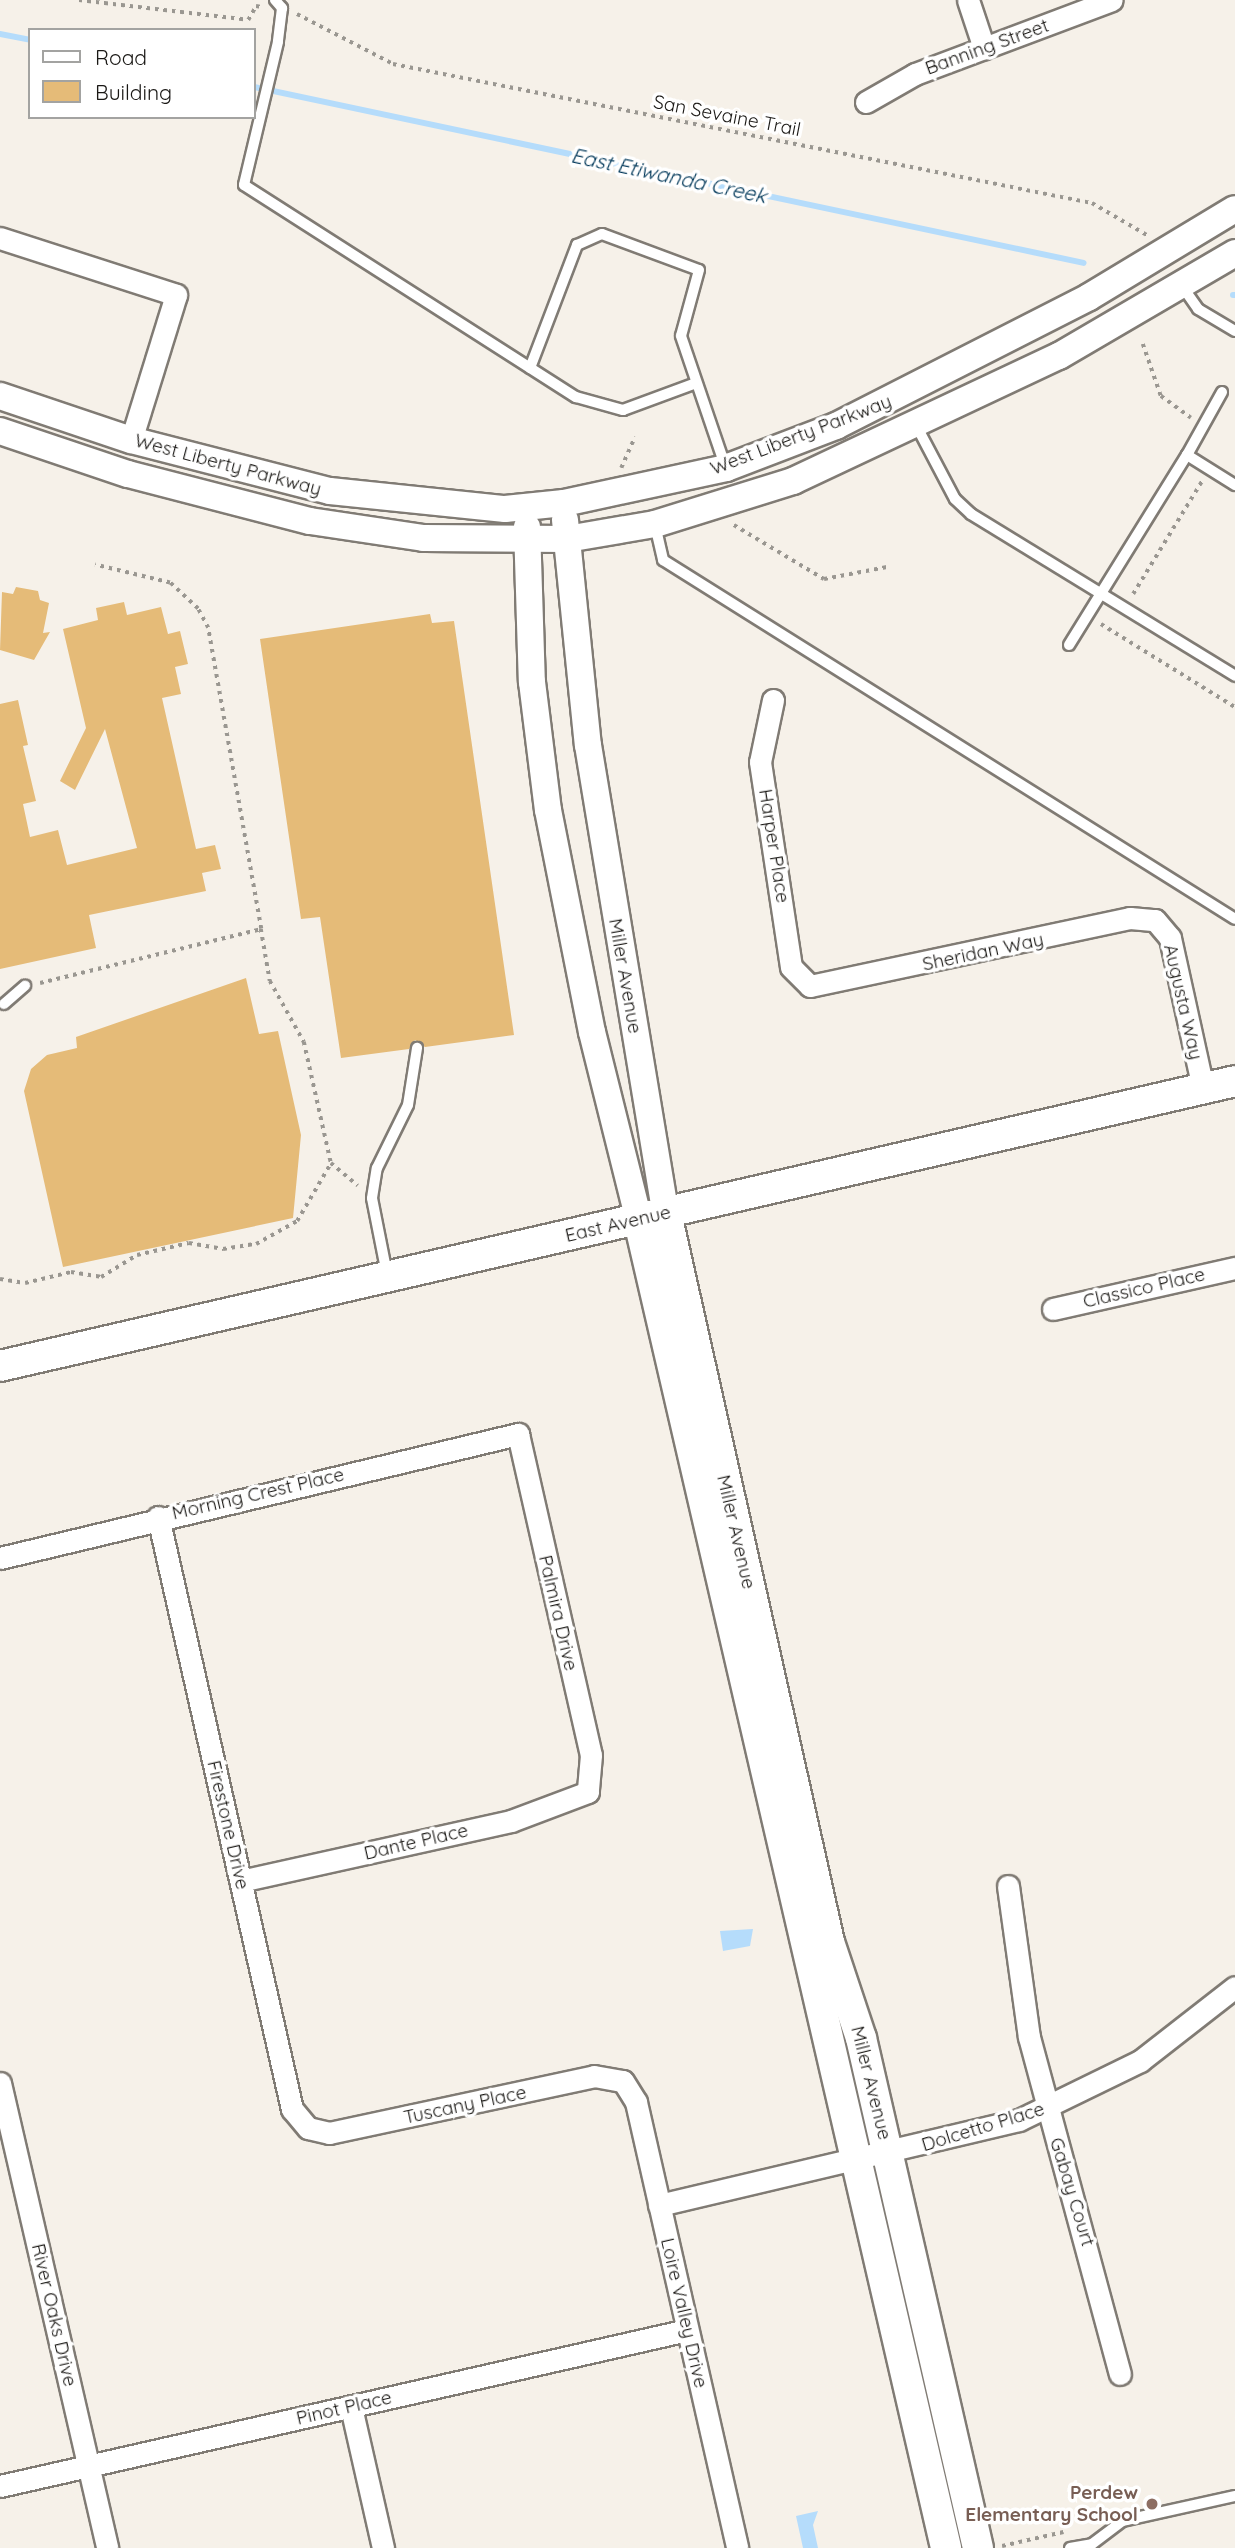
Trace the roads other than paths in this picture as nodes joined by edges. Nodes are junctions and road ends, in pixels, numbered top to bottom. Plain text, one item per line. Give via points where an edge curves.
1 (275, 0) edge
2 (968, 0) edge
3 (1112, 0) edge
4 (985, 48) junction
5 (866, 102) dead end
6 (1235, 209) edge
7 (0, 238) edge
8 (1235, 253) edge
9 (1182, 286) junction
10 (1235, 331) edge
11 (530, 368) junction
12 (696, 383) junction
13 (927, 384) junction
14 (1222, 392) dead end
15 (0, 396) edge
16 (917, 427) junction
17 (0, 431) edge
18 (131, 440) junction
19 (1187, 456) junction
20 (833, 464) junction
21 (726, 468) junction
22 (1235, 485) edge
23 (564, 503) junction
24 (527, 508) junction
25 (654, 524) junction
26 (567, 539) junction
27 (527, 542) junction
28 (1100, 594) junction
29 (1069, 645) dead end
30 (1235, 676) edge
31 (772, 700) dead end
32 (1235, 919) edge
33 (1155, 920) joint
34 (25, 986) road end
35 (810, 986) joint
36 (4, 1004) dead end
37 (417, 1048) dead end
38 (1235, 1081) edge
39 (1203, 1088) junction
40 (653, 1217) junction
41 (1235, 1268) edge
42 (388, 1277) junction
43 (1053, 1309) dead end
44 (0, 1366) edge
45 (518, 1434) joint
46 (158, 1517) junction
47 (0, 1558) edge
48 (589, 1792) joint
49 (241, 1881) junction
50 (1008, 1886) dead end
51 (1235, 1987) edge
52 (623, 2081) joint
53 (0, 2083) edge
54 (1047, 2109) junction
55 (308, 2129) joint
56 (5, 2130) edge
57 (889, 2154) junction
58 (857, 2162) junction
59 (659, 2205) junction
60 (687, 2330) junction
61 (1120, 2374) dead end
62 (351, 2407) junction
63 (89, 2466) junction
64 (0, 2486) edge
65 (1235, 2496) edge
66 (986, 2545) edge
67 (107, 2548) edge
68 (383, 2548) edge
69 (737, 2548) edge
70 (946, 2548) edge
71 (1070, 2548) edge

1 - 11 lane via 282,8 278,42 261,130 243,185
2 - 4 street
3 - 4 street, Banning Street
4 - 5 street, Banning Street via 915,74
6 - 13 street, West Liberty Parkway
7 - 18 street via 176,295
8 - 9 street, West Liberty Parkway
9 - 10 lane via 1198,309
9 - 16 street, West Liberty Parkway
11 - 12 lane via 576,397 623,410
11 - 12 lane via 577,245 602,234 699,270 681,336
12 - 21 lane
13 - 20 street via 925,404 846,441
13 - 21 street, West Liberty Parkway
14 - 19 lane
15 - 18 street, West Liberty Parkway
16 - 20 street, West Liberty Parkway
16 - 28 lane via 955,499 971,514
17 - 27 street, West Liberty Parkway via 128,474 310,521 424,538
18 - 24 street, West Liberty Parkway via 341,493
19 - 22 lane
19 - 28 lane
20 - 25 street, West Liberty Parkway via 747,498
21 - 23 street, West Liberty Parkway
23 - 24 street, West Liberty Parkway
23 - 26 street, Miller Avenue
24 - 27 street, Miller Avenue
25 - 26 street, West Liberty Parkway
25 - 32 lane via 663,560
26 - 27 street, West Liberty Parkway
26 - 40 street, Miller Avenue via 588,746
27 - 40 street, Miller Avenue via 532,682 548,810 592,1032
28 - 29 lane
28 - 30 lane
31 - 35 street, Harper Place via 760,762 791,967
33 - 35 street, Sheridan Way via 1130,918
33 - 39 street, Augusta Way via 1170,938
34 - 36 lane
37 - 42 lane via 408,1105 377,1168 372,1198
38 - 39 main road, East Avenue
39 - 40 main road, East Avenue
40 - 42 main road, East Avenue
40 - 57 main road, Miller Avenue via 829,1942
40 - 58 main road, Miller Avenue
41 - 43 street, Classico Place
42 - 44 main road, East Avenue
45 - 46 street, Morning Crest Place
45 - 48 street, Palmira Drive via 591,1755
46 - 47 street, Morning Crest Place
46 - 49 street, Firestone Drive
48 - 49 street, Dante Place via 522,1818
49 - 55 street, Firestone Drive via 292,2109
50 - 54 street, Gabay Court via 1023,2012
51 - 54 street, Dolcetto Place via 1140,2061
52 - 55 street, Tuscany Place via 594,2076 340,2132
52 - 59 street, Loire Valley Drive via 636,2102
53 - 56 street, River Oaks Drive
54 - 57 street, Dolcetto Place
54 - 61 street, Gabay Court
56 - 63 street, River Oaks Drive
57 - 58 street, Dolcetto Place
57 - 66 main road, Miller Avenue
58 - 59 street, Dolcetto Place
58 - 70 main road, Miller Avenue
59 - 60 street, Loire Valley Drive
60 - 62 street, Pinot Place
60 - 69 street, Loire Valley Drive
62 - 63 street, Pinot Place
62 - 68 street
63 - 64 street, Pinot Place
63 - 67 street, River Oaks Drive
65 - 71 lane via 1122,2521 1092,2544

